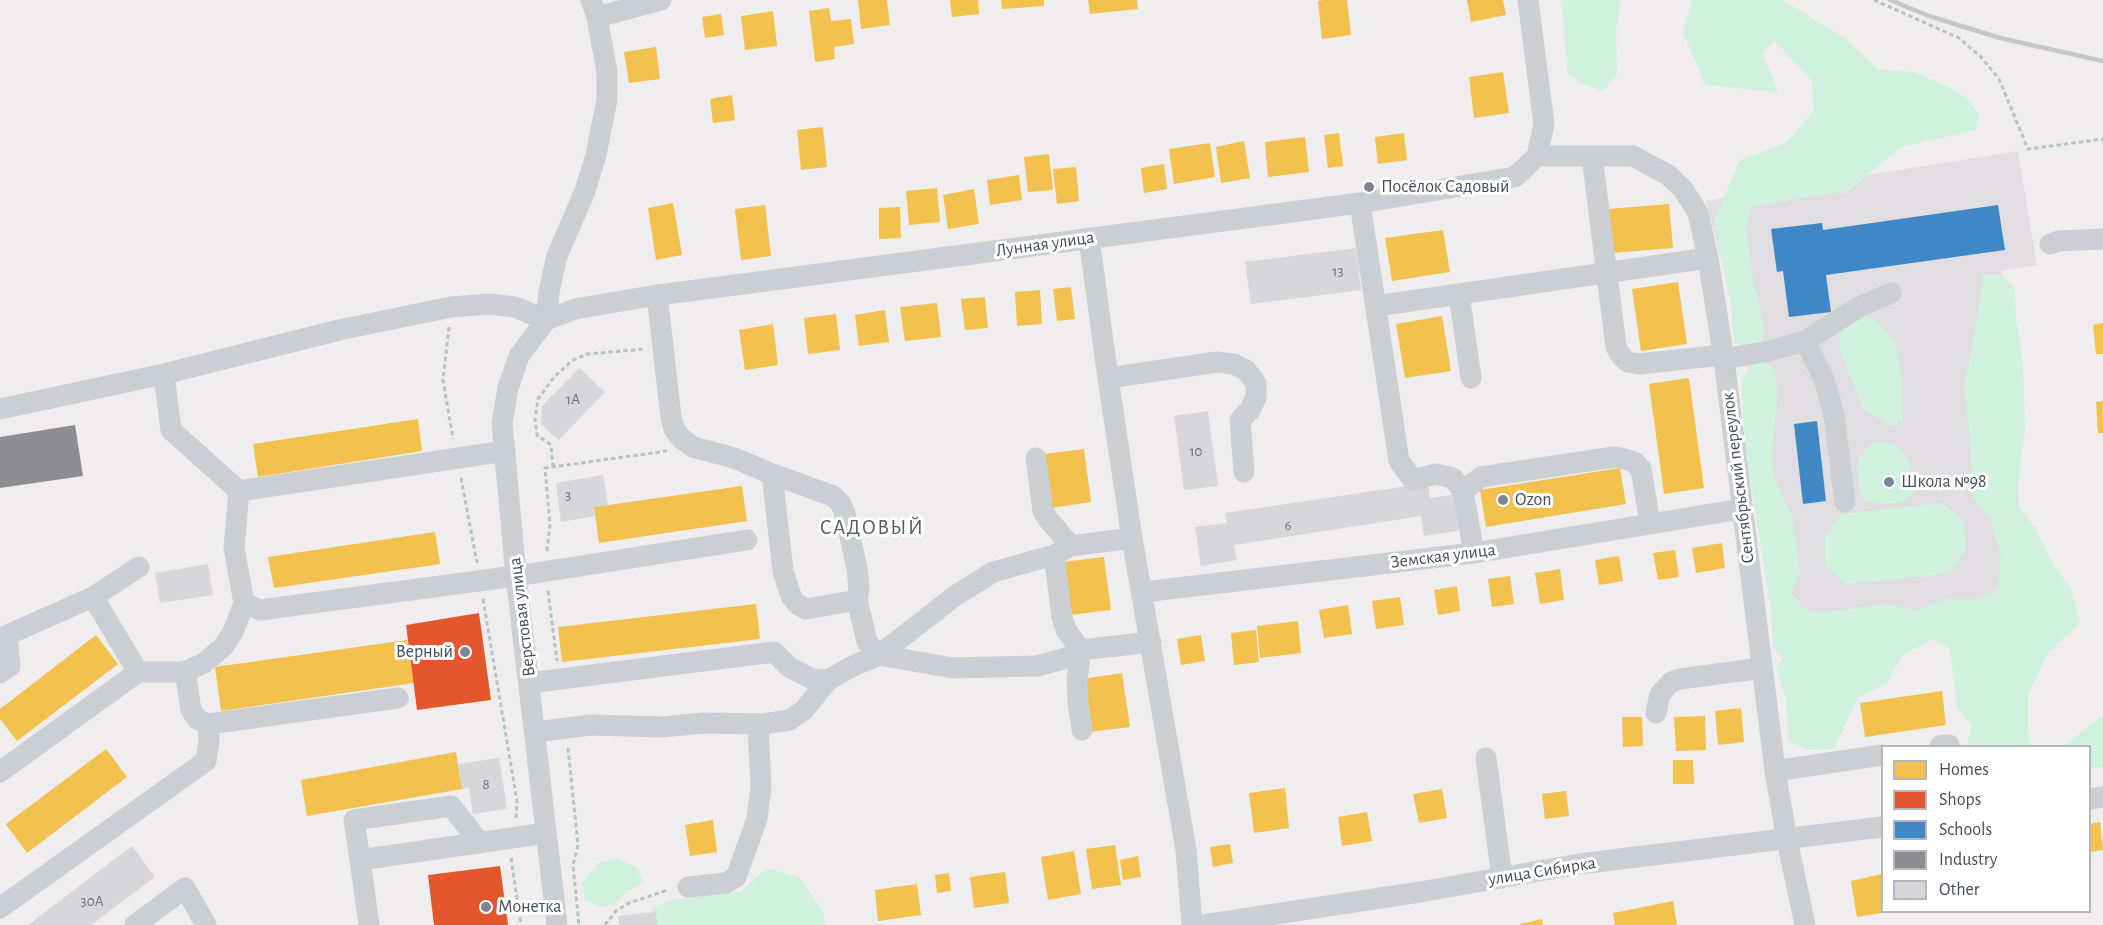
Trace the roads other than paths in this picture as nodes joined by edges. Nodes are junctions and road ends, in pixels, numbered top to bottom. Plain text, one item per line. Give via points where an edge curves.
1 (661, 0) edge
2 (1528, 0) edge
3 (594, 8) edge
4 (1536, 156) junction
5 (1592, 156) junction
6 (1360, 202) junction
7 (1089, 238) junction
8 (2103, 239) edge
9 (2050, 244) dead end
10 (1708, 258) junction
11 (1605, 272) junction
12 (1891, 293) dead end
13 (1458, 294) junction
14 (657, 295) junction
15 (1376, 306) junction
16 (546, 320) junction
17 (1805, 341) junction
18 (1724, 357) junction
19 (164, 374) junction
20 (1108, 378) junction
21 (1471, 378) dead end
22 (0, 409) edge
23 (505, 451) junction
24 (1036, 458) dead end
25 (1245, 472) dead end
26 (772, 474) junction
27 (239, 491) junction
28 (1464, 491) junction
29 (1845, 502) dead end
30 (1742, 509) junction
31 (1650, 524) junction
32 (1132, 538) junction
33 (747, 540) dead end
34 (1063, 550) junction
35 (1474, 553) junction
36 (139, 567) dead end
37 (516, 576) junction
38 (1143, 592) junction
39 (93, 597) junction
40 (857, 600) junction
41 (244, 603) junction
42 (1151, 642) junction
43 (1079, 653) junction
44 (879, 655) junction
45 (1762, 668) junction
46 (185, 671) junction
47 (138, 672) junction
48 (0, 673) edge
49 (828, 680) junction
50 (529, 683) junction
51 (398, 698) dead end
52 (1656, 713) dead end
53 (208, 724) junction
54 (758, 724) junction
55 (1082, 730) dead end
56 (535, 732) junction
57 (1881, 755) edge
58 (1486, 758) dead end
59 (1775, 771) junction
60 (0, 772) edge
61 (1881, 827) edge
62 (546, 833) junction
63 (1787, 840) junction
64 (480, 843) junction
65 (360, 860) junction
66 (1502, 878) junction
67 (688, 887) road end
68 (0, 908) edge
69 (135, 925) edge
70 (206, 925) edge
71 (369, 925) edge
72 (557, 925) edge
73 (1192, 925) edge
74 (1203, 925) edge
75 (1805, 925) edge

1 - 3 street
2 - 4 street via 1544,124
3 - 16 street via 607,72 608,100 585,191 557,255
4 - 5 street, Сентябрьский переулок
4 - 6 street, Лунная улица via 1515,177
5 - 10 street, Сентябрьский переулок via 1633,156 1668,175 1683,189 1698,213
5 - 11 street
6 - 7 street, Лунная улица
6 - 15 street
7 - 14 street, Лунная улица
7 - 20 street
8 - 9 street
10 - 11 street
10 - 18 street, Сентябрьский переулок
11 - 13 street
11 - 18 street via 1616,347 1629,363
12 - 17 street via 1859,307
13 - 15 street
13 - 21 street
14 - 16 street, Лунная улица via 575,309
14 - 26 street via 674,429 693,447
15 - 28 street via 1399,460 1413,480 1436,474 1453,478
16 - 19 street via 515,307 456,307 339,330
16 - 23 street, Верстовая улица via 519,356 508,388 502,423
17 - 18 street
17 - 29 street via 1824,379 1834,415
18 - 30 street, Сентябрьский переулок
19 - 22 street
19 - 27 street via 171,430
20 - 25 street via 1217,362 1246,370 1256,383 1256,397 1240,420
20 - 32 street
23 - 27 street
23 - 37 street, Верстовая улица
24 - 34 street via 1043,511
26 - 40 street via 833,496 841,504 857,568
26 - 40 street via 783,572 790,596 806,609
27 - 41 street via 234,548
28 - 31 street via 1480,477 1614,457 1634,462 1641,469
28 - 35 street
30 - 31 street, Земская улица
30 - 45 street, Сентябрьский переулок
31 - 35 street, Земская улица
32 - 34 street
32 - 38 street
33 - 37 street
34 - 43 street via 1062,617
34 - 44 street via 993,572
35 - 38 street, Земская улица
36 - 39 street
37 - 41 street via 260,610
37 - 50 street, Верстовая улица
38 - 42 street
39 - 47 street
39 - 48 street via 6,635 10,666
40 - 44 street via 867,642
41 - 46 street via 234,632 223,647 204,663
42 - 43 street
42 - 73 street via 1186,850
43 - 44 street via 1037,666 984,669 953,668
43 - 55 street
44 - 49 street
45 - 52 street via 1671,682 1660,694
45 - 59 street, Сентябрьский переулок
46 - 47 street
46 - 53 street via 191,710
47 - 60 street
49 - 50 street via 804,675 774,652
49 - 54 street via 804,710 790,720
50 - 56 street, Верстовая улица
51 - 53 street
53 - 68 street via 206,761
54 - 56 street via 591,724
54 - 67 street via 761,786 757,819 736,877 726,883
56 - 62 street, Верстовая улица
57 - 59 street
58 - 66 street
59 - 63 street, Сентябрьский переулок
61 - 63 street, улица Сибирка
62 - 64 street
62 - 72 street, Верстовая улица
63 - 66 street, улица Сибирка via 1579,864
63 - 75 street, Сентябрьский переулок
64 - 65 street
64 - 65 street via 451,806 429,809 354,820
65 - 71 street
66 - 74 street, улица Сибирка
69 - 70 street via 185,888

